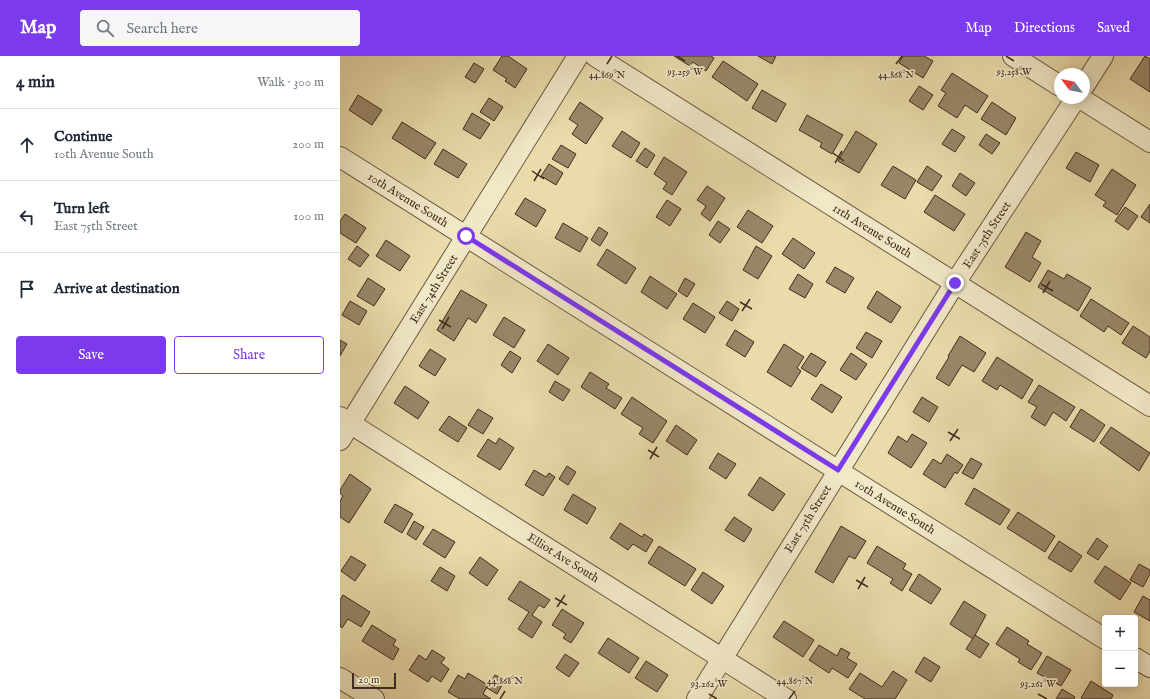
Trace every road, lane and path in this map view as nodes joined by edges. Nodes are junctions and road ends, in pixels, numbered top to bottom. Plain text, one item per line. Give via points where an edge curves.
1 (578, 56) edge
2 (595, 56) edge
3 (1013, 56) edge
4 (1102, 56) edge
5 (1090, 76) edge
6 (1054, 82) edge
7 (1072, 104) edge
8 (1090, 104) edge
9 (1150, 142) edge
10 (340, 157) edge
11 (466, 236) junction
12 (955, 283) junction
13 (1150, 406) edge
14 (343, 427) edge
15 (838, 470) junction
16 (1102, 637) edge
17 (722, 659) junction
18 (1138, 660) edge
19 (1150, 667) edge
20 (340, 678) edge
21 (374, 699) edge
22 (697, 699) edge
23 (786, 699) edge

1 - 11 street, East 74th Street
2 - 12 street, 11th Avenue South
3 - 6 street
4 - 5 street
7 - 12 street, East 75th Street
8 - 9 street
10 - 11 street, 10th Avenue South
11 - 14 street, East 74th Street
11 - 15 street, 10th Avenue South
12 - 13 street, 11th Avenue South
12 - 15 street, East 75th Street
14 - 17 street, Elliot Ave South
15 - 16 street, 10th Avenue South
15 - 17 street, East 75th Street
17 - 22 street, East 75th Street
17 - 23 street, Elliot Ave South
18 - 19 street
20 - 21 street

